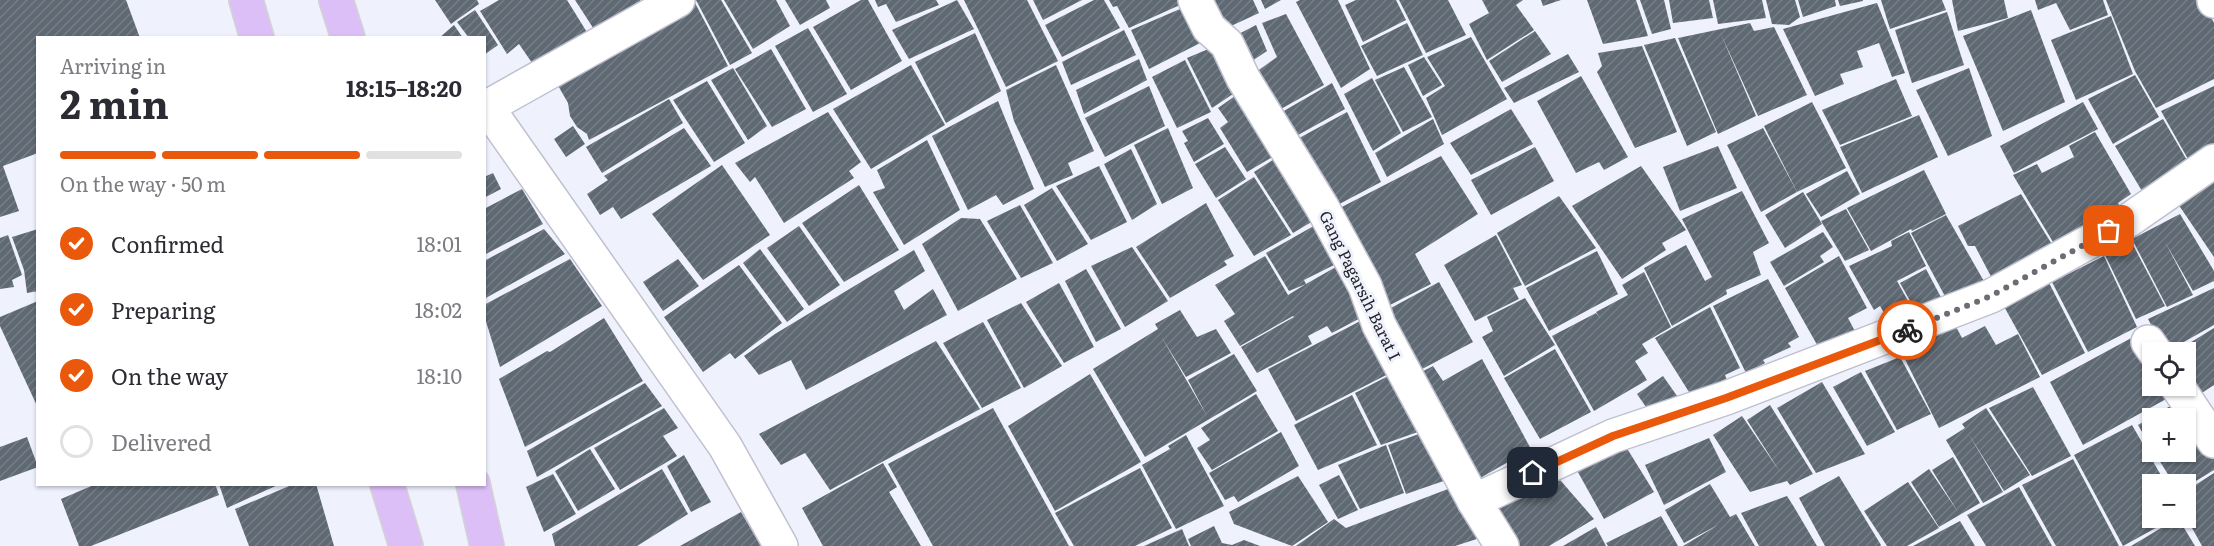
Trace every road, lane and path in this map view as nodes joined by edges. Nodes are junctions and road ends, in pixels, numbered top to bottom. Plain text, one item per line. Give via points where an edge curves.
1 (246, 0) edge
2 (336, 0) edge
3 (678, 0) edge
4 (1195, 0) edge
5 (256, 36) edge
6 (347, 36) edge
7 (486, 106) edge
8 (2214, 161) edge
9 (2184, 396) edge
10 (2214, 441) edge
11 (388, 486) edge
12 (473, 486) edge
13 (1474, 501) junction
14 (406, 546) edge
15 (487, 546) edge
16 (781, 546) edge
17 (1502, 546) edge

1 - 5 main road
2 - 6 main road
3 - 7 street
4 - 13 street, Gang Pagarsih Barat I via 1209,28 1227,44 1322,207 1365,286 1379,325
7 - 16 street via 725,446
8 - 13 street via 2129,220 1991,296 1726,398 1613,436
9 - 10 street
11 - 14 main road
12 - 15 main road
13 - 17 street, Gang Pagarsih Barat I

